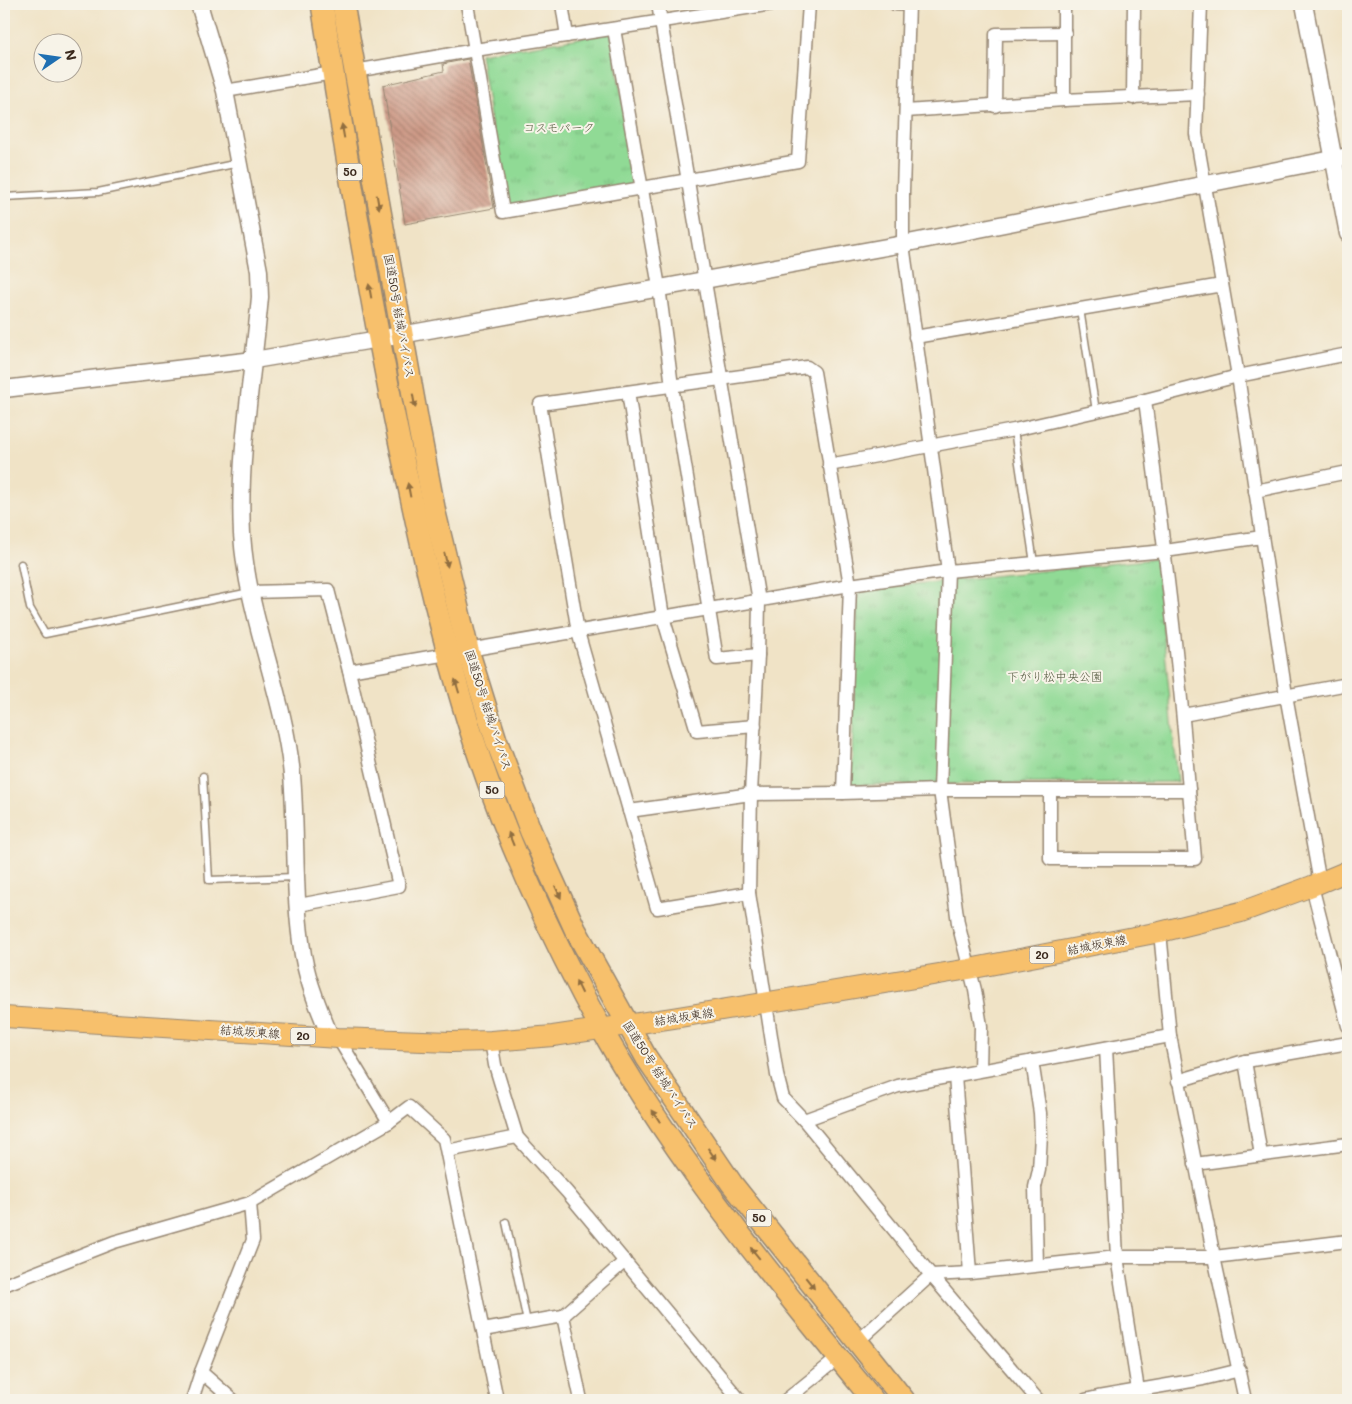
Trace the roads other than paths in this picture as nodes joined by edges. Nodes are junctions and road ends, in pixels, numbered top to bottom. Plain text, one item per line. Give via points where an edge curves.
1 (199, 4) edge
2 (322, 4) edge
3 (343, 4) edge
4 (467, 4) edge
5 (562, 4) edge
6 (658, 4) edge
7 (772, 4) edge
8 (809, 4) edge
9 (895, 4) edge
10 (909, 4) edge
11 (1064, 4) edge
12 (1134, 4) edge
13 (1201, 4) edge
14 (1304, 4) edge
15 (661, 22) junction
16 (614, 29) junction
17 (1064, 33) junction
18 (567, 36) junction
19 (475, 50) junction
20 (355, 71) junction
21 (333, 73) junction
22 (225, 91) junction
23 (1198, 94) junction
24 (1133, 98) junction
25 (1064, 100) junction
26 (995, 106) junction
27 (906, 111) junction
28 (1341, 157) edge
29 (240, 163) junction
30 (687, 180) junction
31 (1204, 184) junction
32 (640, 188) junction
33 (4, 197) edge
34 (1348, 234) edge
35 (903, 244) junction
36 (703, 279) junction
37 (1222, 285) junction
38 (658, 287) junction
39 (1080, 309) junction
40 (402, 335) junction
41 (915, 337) junction
42 (379, 340) junction
43 (1348, 354) edge
44 (254, 360) junction
45 (1238, 376) junction
46 (720, 379) junction
47 (672, 386) junction
48 (4, 390) edge
49 (628, 392) junction
50 (1144, 400) junction
51 (1096, 411) junction
52 (1014, 430) junction
53 (930, 446) junction
54 (829, 465) junction
55 (1348, 472) edge
56 (1255, 491) junction
57 (1262, 537) junction
58 (1166, 551) junction
59 (1034, 563) junction
60 (21, 564) dead end
61 (948, 571) junction
62 (850, 585) junction
63 (252, 592) junction
64 (759, 601) junction
65 (710, 609) junction
66 (663, 617) junction
67 (578, 632) junction
68 (468, 650) junction
69 (447, 654) junction
70 (758, 655) junction
71 (349, 671) junction
72 (1348, 684) edge
73 (1286, 695) junction
74 (1183, 715) junction
75 (755, 726) junction
76 (203, 776) dead end
77 (940, 790) junction
78 (1050, 790) junction
79 (1189, 790) junction
80 (844, 793) junction
81 (751, 794) junction
82 (629, 811) junction
83 (1348, 871) edge
84 (297, 877) junction
85 (1316, 885) junction
86 (749, 893) junction
87 (299, 905) junction
88 (1160, 932) junction
89 (969, 969) junction
90 (766, 1003) junction
91 (4, 1017) edge
92 (627, 1026) junction
93 (1348, 1026) edge
94 (602, 1029) junction
95 (1170, 1036) junction
96 (334, 1038) junction
97 (491, 1041) junction
98 (1348, 1043) edge
99 (1106, 1048) junction
100 (1032, 1061) junction
101 (1245, 1061) junction
102 (980, 1070) junction
103 (954, 1076) junction
104 (1178, 1081) junction
105 (804, 1120) junction
106 (389, 1122) junction
107 (517, 1137) junction
108 (1348, 1144) edge
109 (447, 1151) junction
110 (1261, 1155) junction
111 (1195, 1164) junction
112 (250, 1204) junction
113 (506, 1222) dead end
114 (1348, 1241) edge
115 (1117, 1257) junction
116 (1214, 1257) junction
117 (625, 1261) junction
118 (1037, 1266) junction
119 (970, 1273) junction
120 (932, 1275) junction
121 (4, 1286) edge
122 (563, 1316) junction
123 (527, 1322) junction
124 (483, 1330) junction
125 (857, 1342) junction
126 (838, 1358) junction
127 (1240, 1370) junction
128 (201, 1372) junction
129 (1138, 1390) junction
130 (192, 1400) edge
131 (233, 1400) edge
132 (497, 1400) edge
133 (582, 1400) edge
134 (740, 1400) edge
135 (786, 1400) edge
136 (874, 1400) edge
137 (904, 1400) edge
138 (1038, 1400) edge
139 (1085, 1400) edge
140 (1246, 1400) edge

1 - 22 street
2 - 21 highway, 国道50号 結城バイパス / 50
3 - 20 highway, 国道50号 結城バイパス / 50
4 - 19 street
5 - 18 street
6 - 15 street
7 - 15 street
8 - 30 street via 798,161
9 - 10 street
10 - 27 street
11 - 17 street
12 - 24 street
13 - 23 street
14 - 28 street
15 - 16 street
15 - 30 street
16 - 18 street
16 - 32 street
17 - 25 street
17 - 26 street via 996,34
18 - 19 street
19 - 20 street
19 - 32 street via 503,212
20 -> 40 highway, 国道50号 結城バイパス / 50
21 - 22 street
42 -> 21 highway, 国道50号 結城バイパス / 50
22 - 29 street
23 - 24 street
23 - 31 street via 1196,134
24 - 25 street
25 - 26 street
26 - 27 street
27 - 35 street
28 - 31 street
28 - 34 street
29 - 33 lane via 98,192
29 - 44 street via 259,271
30 - 32 street
30 - 36 street
31 - 35 street
31 - 37 street
32 - 38 street
35 - 36 street
35 - 41 street
36 - 38 street
36 - 46 street
37 - 39 street
37 - 45 street
38 - 40 street
38 - 47 street
39 - 41 street
39 - 51 lane
40 - 42 street
40 -> 68 highway, 国道50号 結城バイパス / 50 via 436,513
41 - 53 street
42 - 44 street
69 -> 42 highway, 国道50号 結城バイパス / 50 via 418,538
43 - 45 street
44 - 48 street
44 - 63 street via 242,481 242,535
45 - 50 street
45 - 56 street
46 - 47 street
46 - 54 street via 807,367 814,372
46 - 64 street
47 - 49 street
47 - 65 street
49 - 66 street
49 - 67 street via 540,404
50 - 51 street
50 - 58 street
51 - 52 street
52 - 53 street
52 - 59 lane
53 - 54 street
53 - 61 street
54 - 62 street
55 - 56 street
56 - 57 street
57 - 58 street
57 - 73 street
58 - 59 street
58 - 74 street
59 - 61 street
60 - 63 lane via 30,608 45,634
61 - 62 street
61 - 77 street
62 - 64 street
62 - 80 street
63 - 71 street via 328,590
63 - 84 street via 287,738
64 - 65 street
64 - 70 street
65 - 66 street
65 - 70 street via 717,659
66 - 67 street
66 - 75 street via 697,731
67 - 68 street
67 - 82 street
68 -> 92 highway, 国道50号 結城バイパス / 50 via 496,740 531,832 575,929
69 - 71 street
94 -> 69 highway, 国道50号 結城バイパス / 50 via 553,934 511,840 475,745
70 - 75 street
71 - 87 street via 399,886
72 - 73 street
73 - 74 street
73 - 85 street
74 - 79 street
75 - 81 street
76 - 84 lane via 209,880
77 - 78 street
77 - 80 street
77 - 89 street via 958,923
78 - 79 street
78 - 79 street via 1050,859 1195,859
80 - 81 street
81 - 82 street
81 - 86 street
82 - 86 street via 656,908
83 - 85 main road, 結城坂東線 / 20
84 - 87 street
85 - 88 main road, 結城坂東線 / 20 via 1241,912
85 - 93 street
86 - 90 street
87 - 96 street via 304,958 319,1009
88 - 89 main road, 結城坂東線 / 20
88 - 95 street
89 - 90 main road, 結城坂東線 / 20
89 - 102 street via 981,1026
90 - 92 main road, 結城坂東線 / 20
90 - 105 street via 783,1098
91 - 96 main road, 結城坂東線 / 20
92 - 94 main road, 結城坂東線 / 20
92 -> 125 highway, 国道50号 結城バイパス / 50 via 732,1184
94 - 97 main road, 結城坂東線 / 20
126 -> 94 highway, 国道50号 結城バイパス / 50 via 704,1185 664,1129
95 - 99 street
95 - 104 street
96 - 97 main road, 結城坂東線 / 20
96 - 106 street
97 - 107 street
98 - 101 street
99 - 100 street
99 - 115 street
100 - 102 street
100 - 118 street via 1041,1135 1039,1170 1034,1188
101 - 104 street
101 - 110 street
102 - 103 street
103 - 105 street via 898,1086
103 - 119 street
104 - 111 street
105 - 120 street
106 - 109 street via 409,1107 444,1139
106 - 112 street
107 - 109 street
107 - 117 street
108 - 110 street
109 - 124 street
110 - 111 street
111 - 116 street
112 - 121 street via 114,1242
112 - 128 street via 253,1240
113 - 123 lane
114 - 116 street
115 - 116 street
115 - 118 street
115 - 129 street
116 - 127 street
117 - 122 street
117 - 134 street
118 - 119 street
119 - 120 street
120 - 125 street
120 - 138 street
122 - 123 street
122 - 133 street
123 - 124 street
124 - 132 street
125 - 137 highway, 国道50号 結城バイパス / 50
126 - 135 street
126 - 136 highway, 国道50号 結城バイパス / 50
127 - 129 street
127 - 140 street
128 - 130 street
128 - 131 street
129 - 139 street

